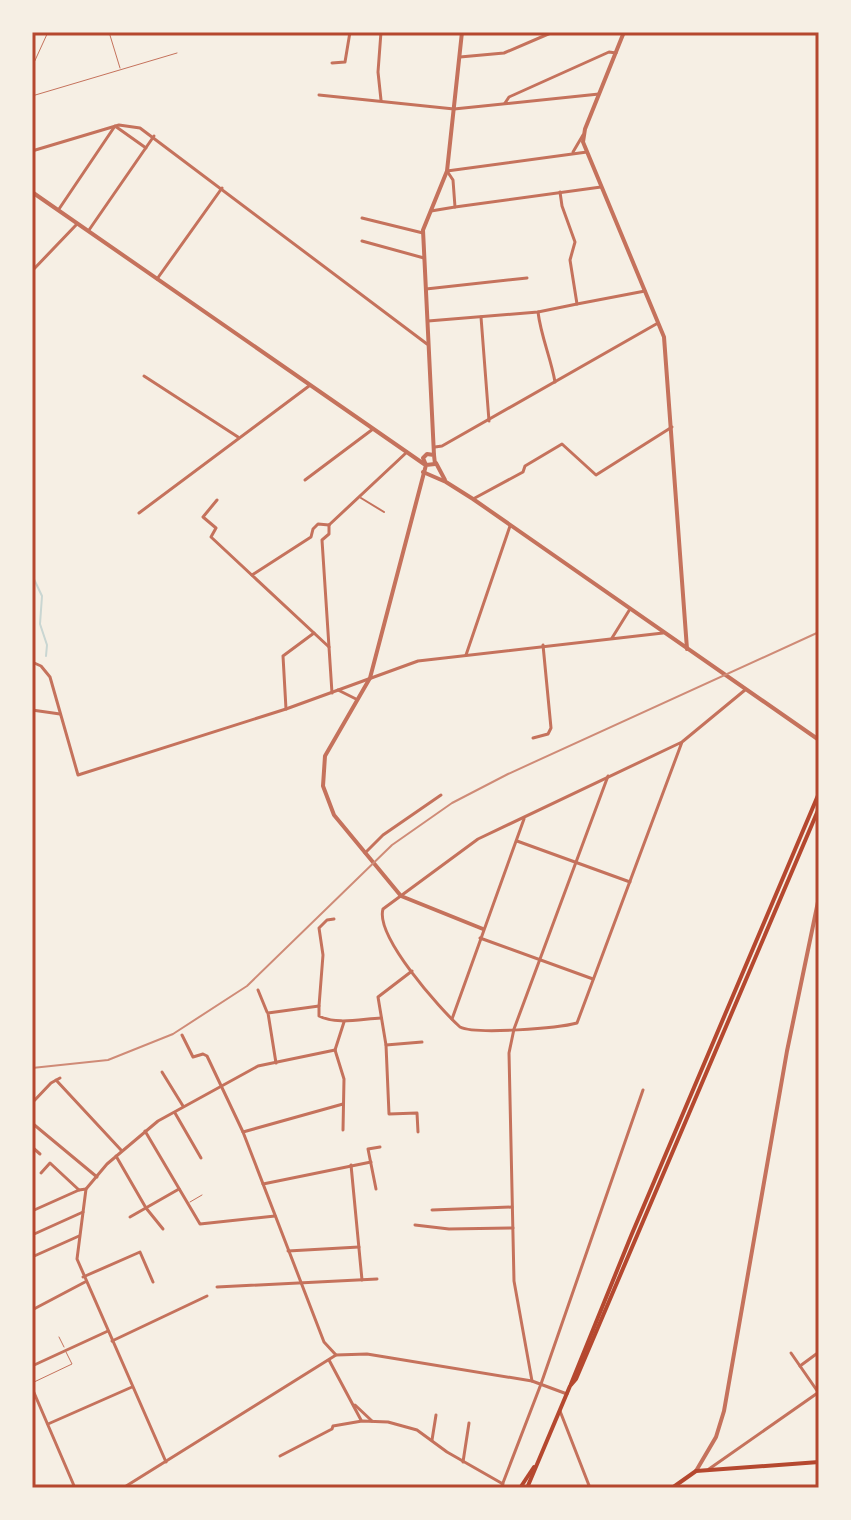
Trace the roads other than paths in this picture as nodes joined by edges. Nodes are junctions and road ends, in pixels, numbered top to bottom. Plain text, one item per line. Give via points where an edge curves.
1 (48, 32) edge
2 (109, 32) edge
3 (350, 32) edge
4 (381, 32) edge
5 (462, 32) edge
6 (553, 32) edge
7 (624, 32) edge
8 (177, 53) dead end
9 (616, 53) junction
10 (460, 57) junction
11 (332, 63) dead end
12 (32, 67) edge
13 (121, 71) junction
14 (599, 94) junction
15 (319, 95) dead end
16 (32, 96) edge
17 (382, 101) junction
18 (505, 103) junction
19 (454, 109) junction
20 (115, 126) junction
21 (584, 134) junction
22 (154, 136) junction
23 (146, 148) junction
24 (32, 151) edge
25 (573, 152) junction
26 (587, 152) junction
27 (447, 171) junction
28 (601, 187) junction
29 (222, 188) junction
30 (32, 192) edge
31 (560, 192) junction
32 (455, 207) junction
33 (59, 209) junction
34 (430, 211) junction
35 (362, 218) dead end
36 (79, 223) junction
37 (89, 230) junction
38 (423, 233) junction
39 (362, 241) dead end
40 (424, 258) junction
41 (32, 271) edge
42 (527, 278) dead end
43 (157, 279) junction
44 (426, 289) junction
45 (645, 291) junction
46 (577, 304) junction
47 (538, 312) junction
48 (481, 317) junction
49 (428, 321) junction
50 (659, 322) junction
51 (429, 344) junction
52 (144, 376) dead end
53 (555, 383) junction
54 (309, 386) junction
55 (489, 421) junction
56 (672, 427) junction
57 (373, 429) junction
58 (238, 438) junction
59 (435, 447) junction
60 (408, 453) junction
61 (425, 455) junction
62 (434, 455) junction
63 (436, 462) junction
64 (425, 465) junction
65 (423, 472) junction
66 (305, 480) dead end
67 (446, 482) junction
68 (360, 498) junction
69 (473, 499) junction
70 (217, 500) dead end
71 (384, 512) dead end
72 (139, 513) dead end
73 (329, 525) junction
74 (510, 525) junction
75 (252, 575) junction
76 (630, 609) junction
77 (314, 633) junction
78 (663, 633) junction
79 (612, 638) junction
80 (543, 645) junction
81 (329, 647) junction
82 (687, 649) junction
83 (466, 655) junction
84 (32, 662) edge
85 (370, 678) junction
86 (745, 689) junction
87 (338, 690) junction
88 (332, 693) junction
89 (357, 699) junction
90 (286, 709) junction
91 (32, 710) edge
92 (61, 714) junction
93 (533, 738) dead end
94 (819, 740) edge
95 (682, 742) junction
96 (608, 776) junction
97 (819, 793) edge
98 (441, 795) dead end
99 (819, 808) edge
100 (525, 817) junction
101 (517, 841) junction
102 (367, 856) junction
103 (576, 862) junction
104 (630, 882) junction
105 (401, 896) junction
106 (819, 897) edge
107 (334, 919) dead end
108 (483, 929) junction
109 (480, 938) junction
110 (540, 960) junction
111 (412, 971) junction
112 (593, 979) junction
113 (258, 990) dead end
114 (319, 1006) junction
115 (268, 1013) junction
116 (381, 1018) junction
117 (452, 1019) junction
118 (344, 1022) junction
119 (514, 1029) junction
120 (182, 1035) dead end
121 (422, 1042) dead end
122 (386, 1045) junction
123 (335, 1050) junction
124 (276, 1063) junction
125 (162, 1072) dead end
126 (222, 1087) junction
127 (643, 1090) dead end
128 (32, 1103) edge
129 (343, 1104) junction
130 (184, 1107) junction
131 (175, 1112) junction
132 (32, 1123) edge
133 (343, 1130) dead end
134 (145, 1131) junction
135 (243, 1132) junction
136 (418, 1132) dead end
137 (32, 1147) edge
138 (380, 1147) dead end
139 (122, 1151) junction
140 (40, 1154) dead end
141 (116, 1156) junction
142 (201, 1158) dead end
143 (371, 1162) junction
144 (351, 1165) junction
145 (41, 1173) dead end
146 (97, 1177) junction
147 (263, 1184) junction
148 (86, 1189) junction
149 (179, 1189) junction
150 (376, 1189) dead end
151 (79, 1190) junction
152 (202, 1195) dead end
153 (188, 1203) junction
154 (512, 1207) junction
155 (146, 1208) junction
156 (432, 1210) dead end
157 (32, 1211) edge
158 (83, 1212) junction
159 (275, 1216) junction
160 (130, 1217) dead end
161 (415, 1225) dead end
162 (513, 1228) junction
163 (163, 1229) dead end
164 (32, 1235) edge
165 (79, 1236) junction
166 (359, 1247) junction
167 (288, 1251) junction
168 (32, 1257) edge
169 (83, 1277) junction
170 (377, 1279) dead end
171 (362, 1280) junction
172 (85, 1282) junction
173 (153, 1282) dead end
174 (301, 1283) junction
175 (217, 1287) dead end
176 (207, 1296) dead end
177 (32, 1310) edge
178 (108, 1331) junction
179 (59, 1337) dead end
180 (112, 1341) junction
181 (65, 1351) junction
182 (819, 1352) edge
183 (791, 1353) dead end
184 (336, 1355) junction
185 (329, 1360) junction
186 (32, 1366) edge
187 (800, 1366) junction
188 (532, 1381) junction
189 (541, 1384) junction
190 (32, 1385) edge
191 (570, 1386) junction
192 (132, 1387) junction
193 (819, 1392) edge
194 (567, 1394) junction
195 (352, 1402) junction
196 (560, 1411) junction
197 (436, 1415) dead end
198 (362, 1421) junction
199 (373, 1422) junction
200 (469, 1423) dead end
201 (48, 1424) junction
202 (432, 1440) junction
203 (541, 1455) junction
204 (280, 1456) dead end
205 (166, 1462) junction
206 (463, 1462) junction
207 (819, 1462) edge
208 (709, 1469) junction
209 (696, 1471) junction
210 (133, 1481) junction
211 (502, 1486) edge
212 (75, 1488) edge
213 (123, 1488) edge
214 (137, 1488) edge
215 (520, 1488) edge
216 (527, 1488) edge
217 (590, 1488) edge
218 (672, 1488) edge

1 - 12 lane
2 - 13 lane
3 - 11 street via 345,62
4 - 17 street
5 - 10 street
6 - 10 street via 504,53
7 - 9 street
8 - 13 lane
9 - 14 street
9 - 18 street via 537,84
10 - 19 street
13 - 16 lane
14 - 18 street
14 - 21 street
15 - 17 street
17 - 19 street
18 - 19 street
19 - 27 street
20 - 22 street via 135,126
20 - 23 street
20 - 24 street
20 - 33 street
21 - 25 street
21 - 26 street
22 - 23 street
22 - 29 street
23 - 37 street
25 - 26 street
25 - 27 street
26 - 28 street
27 - 32 street
27 - 34 street
28 - 31 street
28 - 45 street
29 - 43 street
29 - 51 street
30 - 33 street
31 - 32 street
31 - 46 street via 575,242 570,260
32 - 34 street
33 - 36 street
34 - 38 street
35 - 38 street
36 - 37 street
36 - 41 street
37 - 43 street
38 - 40 street
39 - 40 street
40 - 44 street
42 - 44 street
43 - 54 street
44 - 49 street
45 - 46 street
45 - 50 street
46 - 47 street
47 - 48 street
47 - 53 street
48 - 49 street
48 - 55 street
49 - 51 street
50 - 53 street
50 - 56 street
51 - 59 street
52 - 58 street
53 - 55 street
54 - 57 street
54 - 58 street
55 - 59 street
56 - 69 street via 596,475 562,444
56 - 82 street
57 - 60 street
57 - 66 street
58 - 72 street
59 - 62 street
60 - 61 street
60 - 64 street
60 - 68 street
61 - 62 street
61 - 64 street
62 - 63 street
63 - 64 street
63 - 67 street
64 - 65 street
65 - 67 street
65 - 85 street
67 - 69 street
68 - 71 street
68 - 73 street
69 - 74 street
70 - 75 street via 203,517 216,528 211,537
73 - 75 street via 318,524 311,537
73 - 81 street via 322,540
74 - 76 street
74 - 83 street
75 - 77 street
76 - 78 street
76 - 79 street
77 - 81 street
77 - 90 street via 283,656
78 - 79 street
78 - 82 street
79 - 80 street
80 - 83 street
80 - 93 street via 551,728
81 - 88 street
82 - 86 street
83 - 85 street via 418,661
84 - 92 street via 49,674
85 - 87 street
85 - 89 street
86 - 94 street
86 - 95 street
87 - 88 street
87 - 89 street
88 - 90 street
89 - 102 street via 325,756 322,777 334,815
90 - 92 street via 78,775
91 - 92 street
95 - 96 street
95 - 104 street
96 - 100 street
96 - 103 street
97 - 191 main road
98 - 102 street via 383,835
99 - 191 main road
100 - 101 street
100 - 105 street via 464,847
101 - 103 street
101 - 108 street
102 - 105 street
103 - 104 street
103 - 110 street
104 - 112 street
105 - 108 street
105 - 111 street via 383,909 382,918 393,946
106 - 209 street via 724,1411
107 - 114 street via 319,928
108 - 109 street
109 - 110 street
109 - 117 street
110 - 112 street
110 - 119 street
111 - 116 street via 379,995
111 - 117 street
112 - 119 street via 574,1024
113 - 115 street
114 - 115 street
114 - 118 street via 320,1018
115 - 124 street
116 - 118 street
116 - 122 street
117 - 119 street via 468,1030
118 - 123 street
119 - 154 street via 509,1053
120 - 126 street via 193,1057 207,1056
121 - 122 street
122 - 136 street via 389,1114 417,1113
123 - 124 street
123 - 129 street via 344,1079
124 - 126 street via 258,1066
125 - 130 street
126 - 130 street
126 - 135 street
127 - 189 street
128 - 139 street via 58,1079
129 - 133 street
129 - 135 street
130 - 131 street
131 - 134 street
131 - 142 street
132 - 146 street
134 - 139 street
134 - 149 street
135 - 147 street
137 - 140 street
138 - 143 street via 368,1149
139 - 141 street
141 - 146 street
141 - 155 street
143 - 144 street
143 - 150 street
144 - 147 street
144 - 166 street
145 - 151 street via 50,1163
146 - 148 street
147 - 159 street
148 - 151 street
148 - 158 street
149 - 153 street
149 - 155 street
151 - 157 street
152 - 153 lane
153 - 159 street via 200,1224
154 - 156 street
154 - 162 street
155 - 160 street
155 - 163 street
158 - 164 street
158 - 165 street
159 - 167 street
161 - 162 street
162 - 188 street via 516,1298
165 - 168 street
165 - 169 street via 76,1255
166 - 167 street
166 - 171 street
167 - 174 street
169 - 172 street
169 - 173 street via 140,1252
170 - 171 street
171 - 174 street
172 - 177 street
172 - 178 street
174 - 175 street
174 - 184 street via 324,1342
176 - 180 street
178 - 180 street
178 - 181 street
179 - 181 lane
180 - 192 street
181 - 186 street
181 - 190 lane via 72,1364
182 - 187 street
183 - 187 street
184 - 185 street
184 - 188 street via 367,1354
185 - 195 street
185 - 205 street
187 - 193 street
188 - 189 street
189 - 194 street
189 - 211 street
190 - 201 street
191 - 194 main road
192 - 201 street
192 - 205 street
193 - 208 street
194 - 196 main road
195 - 198 street
195 - 199 street
196 - 203 main road
196 - 217 street
197 - 202 street
198 - 199 street
198 - 204 street via 333,1426
199 - 202 street via 417,1430
200 - 206 street
201 - 212 street
202 - 206 street
203 - 215 main road
203 - 216 main road
205 - 210 street
206 - 211 street
207 - 208 main road
208 - 209 main road
209 - 218 main road
210 - 213 street
210 - 214 street

